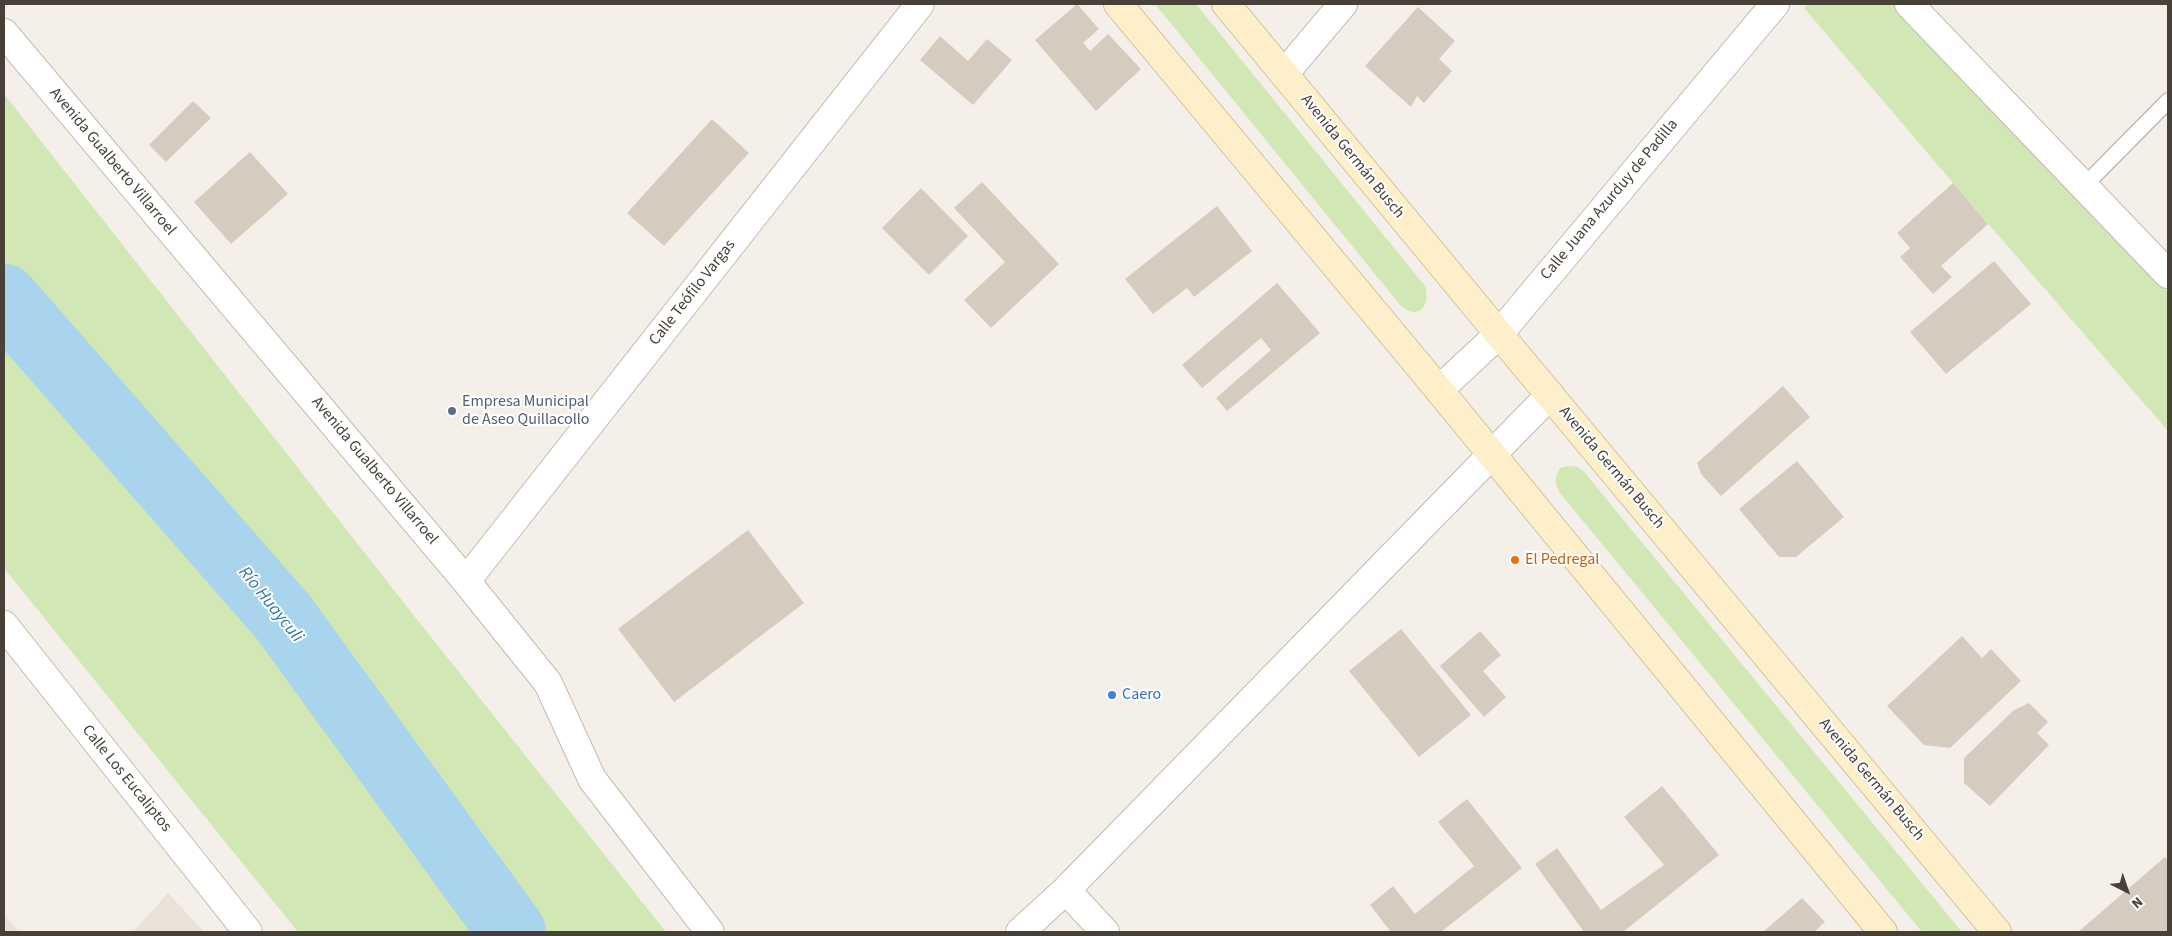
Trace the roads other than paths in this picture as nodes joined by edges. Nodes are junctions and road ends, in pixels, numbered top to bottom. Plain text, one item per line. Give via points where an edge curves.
1 (920, 4) edge
2 (1118, 4) edge
3 (1226, 4) edge
4 (1343, 4) edge
5 (1774, 4) edge
6 (1909, 4) edge
7 (4, 33) edge
8 (1284, 74) junction
9 (2168, 100) edge
10 (2084, 186) junction
11 (2168, 274) edge
12 (1499, 334) junction
13 (1439, 390) junction
14 (1550, 395) junction
15 (1491, 455) junction
16 (466, 581) junction
17 (4, 625) edge
18 (1066, 890) junction
19 (248, 932) edge
20 (710, 932) edge
21 (1020, 932) edge
22 (1105, 932) edge
23 (1883, 932) edge
24 (1998, 932) edge

1 - 16 street, Calle Teófilo Vargas
2 - 13 main road
3 - 8 main road, Avenida Germán Busch
4 - 8 street
5 - 12 street, Calle Juana Azurduy de Padilla
6 - 10 street
7 - 16 street, Avenida Gualberto Villarroel
8 - 12 main road, Avenida Germán Busch
9 - 10 lane
10 - 11 street
12 - 13 street, Calle Juana Azurduy de Padilla
12 - 14 main road, Avenida Germán Busch
13 - 15 main road
14 - 15 street
14 - 24 main road, Avenida Germán Busch
15 - 18 street
15 - 23 main road
16 - 20 street, Avenida Gualberto Villarroel via 548,683 592,779
17 - 19 street, Calle Los Eucaliptos
18 - 21 street
18 - 22 street

